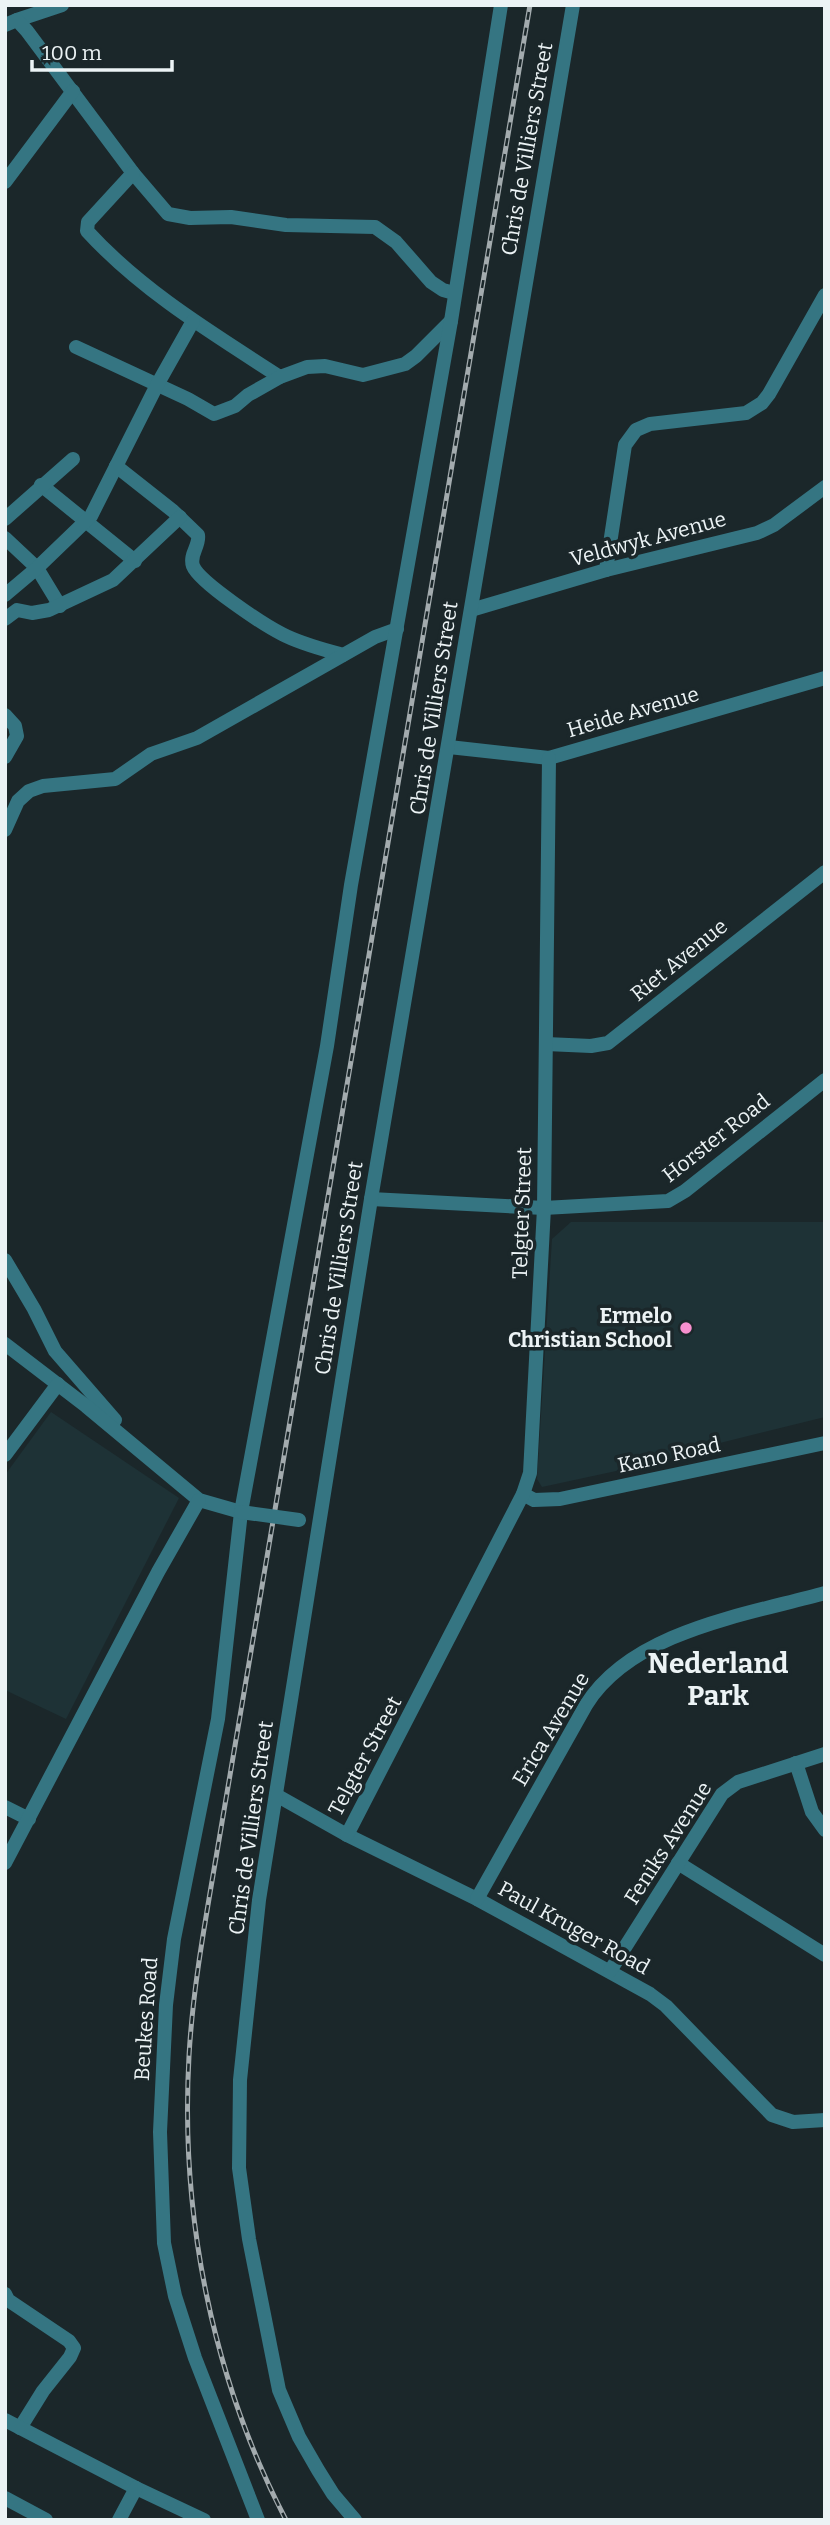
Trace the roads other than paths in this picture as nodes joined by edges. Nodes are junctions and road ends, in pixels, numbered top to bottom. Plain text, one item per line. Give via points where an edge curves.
1 (62, 5) edge
2 (501, 5) edge
3 (573, 5) edge
4 (11, 23) edge
5 (73, 91) junction
6 (133, 173) junction
7 (5, 182) edge
8 (454, 293) junction
9 (825, 295) edge
10 (193, 321) junction
11 (451, 321) junction
12 (76, 347) dead end
13 (280, 377) junction
14 (157, 385) junction
15 (73, 458) dead end
16 (116, 466) junction
17 (41, 485) junction
18 (825, 487) edge
19 (180, 517) junction
20 (5, 519) edge
21 (86, 521) junction
22 (5, 538) edge
23 (135, 561) junction
24 (37, 568) junction
25 (606, 570) junction
26 (5, 595) edge
27 (60, 606) junction
28 (471, 610) junction
29 (5, 619) edge
30 (397, 629) junction
31 (343, 655) junction
32 (825, 678) edge
33 (5, 715) edge
34 (449, 747) junction
35 (5, 757) edge
36 (550, 758) junction
37 (5, 830) edge
38 (825, 872) edge
39 (546, 1044) junction
40 (825, 1080) edge
41 (371, 1199) junction
42 (544, 1208) junction
43 (5, 1260) edge
44 (5, 1344) edge
45 (58, 1384) junction
46 (129, 1441) junction
47 (825, 1443) edge
48 (5, 1455) edge
49 (523, 1494) junction
50 (200, 1500) junction
51 (241, 1512) junction
52 (320, 1523) junction
53 (825, 1593) edge
54 (825, 1755) edge
55 (796, 1763) junction
56 (276, 1795) junction
57 (5, 1807) edge
58 (29, 1819) junction
59 (825, 1830) edge
60 (347, 1835) junction
61 (5, 1863) edge
62 (678, 1863) junction
63 (477, 1899) junction
64 (825, 1955) edge
65 (610, 1971) junction
66 (825, 2120) edge
67 (6, 2298) edge
68 (5, 2420) edge
69 (20, 2428) junction
70 (136, 2488) junction
71 (5, 2498) edge
72 (46, 2520) edge
73 (119, 2520) edge
74 (204, 2520) edge
75 (258, 2520) edge
76 (355, 2520) edge

1 - 4 street
2 - 8 street, Beukes Road
3 - 28 street, Chris de Villiers Street
4 - 5 street
5 - 6 street
5 - 7 street
6 - 8 street via 172,216 375,227 396,242 431,282
6 - 10 street via 88,222 87,231 114,260
8 - 11 street, Beukes Road
9 - 25 street via 769,394 754,409 650,424 631,434 625,445
10 - 13 street
10 - 14 street
11 - 13 street via 404,363 363,375 324,366
11 - 30 street, Beukes Road
12 - 14 street
13 - 14 street via 214,414
14 - 16 street
15 - 17 street
16 - 19 street
16 - 21 street
17 - 20 street
17 - 21 street
18 - 25 street, Veldwyk Avenue via 765,530
19 - 23 street
19 - 31 street via 199,537 192,563 203,579 281,634
21 - 23 street
21 - 24 street
22 - 24 street
23 - 27 street via 118,577
24 - 26 street
24 - 27 street
25 - 28 street, Veldwyk Avenue
27 - 29 street via 37,613 18,610
28 - 34 street, Chris de Villiers Street
30 - 31 street
30 - 51 street, Beukes Road via 327,1046
31 - 37 street via 197,738 144,758 115,779 29,790 18,801
32 - 36 street, Heide Avenue
33 - 35 street via 17,736
34 - 36 street, Heide Avenue
34 - 41 street, Chris de Villiers Street
36 - 39 street, Telgter Street
38 - 39 street, Riet Avenue via 608,1043
39 - 42 street, Telgter Street
40 - 42 street, Horster Road via 674,1199
41 - 42 street, Horster Road
41 - 52 street, Chris de Villiers Street
42 - 49 street, Telgter Street via 533,1444
43 - 46 street via 55,1351 119,1423
44 - 45 street
45 - 46 street
45 - 48 street
46 - 50 street
47 - 49 street, Kano Road via 560,1499 542,1501
49 - 60 street, Telgter Street
50 - 51 street
50 - 58 street
51 - 52 street, bridge
51 - 75 street, Beukes Road via 218,1719 169,1974 160,2178 164,2243 176,2296
52 - 56 street, Chris de Villiers Street
53 - 63 street, Erica Avenue via 679,1635 604,1680
54 - 55 street, Feniks Avenue
55 - 59 street via 812,1812
55 - 62 street, Feniks Avenue via 730,1786
56 - 60 street, Paul Kruger Road
56 - 76 street, Chris de Villiers Street via 241,2067 239,2168 279,2390 318,2470
57 - 58 street
58 - 61 street
60 - 63 street, Paul Kruger Road
62 - 64 street
62 - 65 street, Feniks Avenue
63 - 65 street, Paul Kruger Road
65 - 66 street, Paul Kruger Road via 666,2006 772,2115 793,2122
67 - 69 street via 74,2348
68 - 69 street
69 - 70 street
70 - 73 street
70 - 74 street
71 - 72 street

